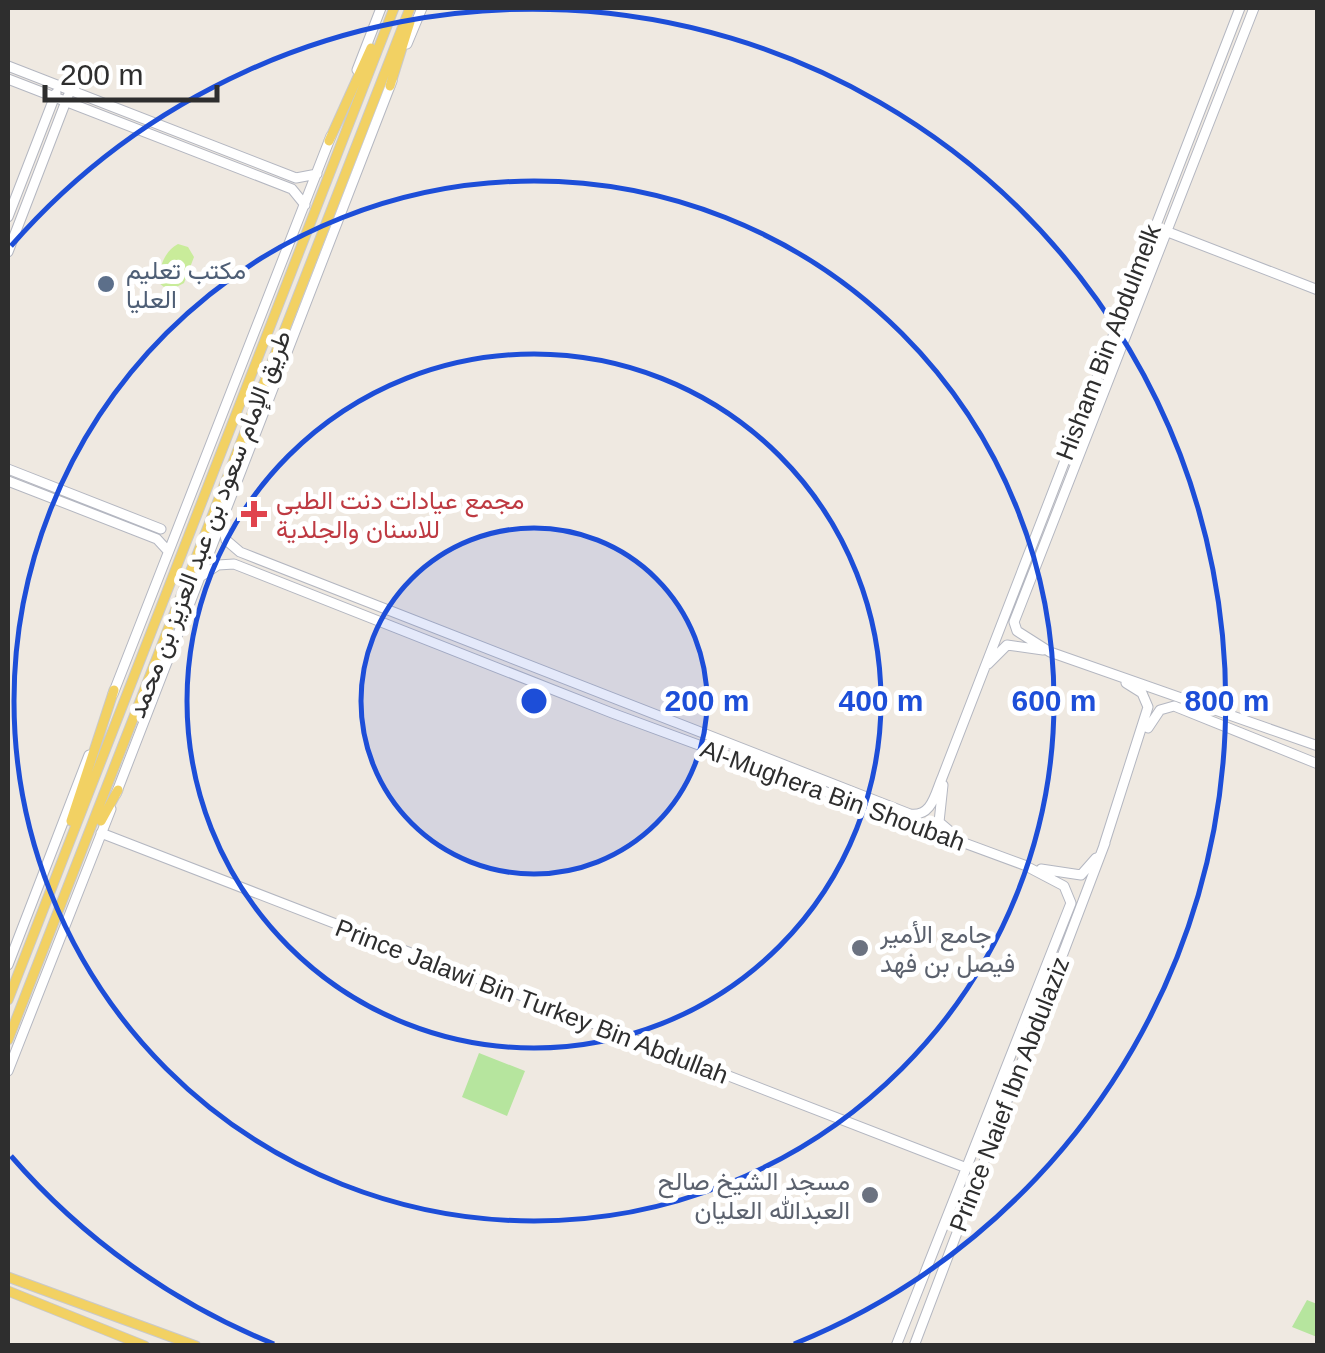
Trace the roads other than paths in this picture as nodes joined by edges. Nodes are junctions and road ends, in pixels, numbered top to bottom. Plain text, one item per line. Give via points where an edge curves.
1 (381, 8) edge
2 (394, 8) edge
3 (415, 8) edge
4 (1240, 8) edge
5 (1254, 8) edge
6 (383, 34) junction
7 (8, 66) edge
8 (8, 79) edge
9 (59, 86) junction
10 (390, 86) joint
11 (70, 90) junction
12 (54, 97) junction
13 (66, 102) junction
14 (330, 141) junction
15 (317, 174) junction
16 (294, 184) junction
17 (305, 205) junction
18 (8, 217) edge
19 (1168, 232) junction
20 (8, 252) edge
21 (1318, 290) edge
22 (8, 470) edge
23 (8, 481) edge
24 (222, 520) junction
25 (178, 525) junction
26 (159, 534) junction
27 (168, 552) junction
28 (240, 552) junction
29 (234, 564) junction
30 (200, 576) junction
31 (1050, 652) junction
32 (1109, 674) junction
33 (978, 677) junction
34 (114, 690) junction
35 (1141, 740) junction
36 (1318, 746) edge
37 (1318, 764) edge
38 (942, 778) junction
39 (118, 790) junction
40 (929, 810) joint
41 (102, 833) junction
42 (1106, 844) junction
43 (969, 846) junction
44 (1028, 867) junction
45 (74, 872) junction
46 (1071, 895) joint
47 (43, 908) junction
48 (8, 965) edge
49 (8, 1000) edge
50 (8, 1040) edge
51 (8, 1072) edge
52 (964, 1167) junction
53 (8, 1276) edge
54 (8, 1290) edge
55 (183, 1344) edge
56 (145, 1346) edge
57 (196, 1346) edge
58 (896, 1346) edge
59 (914, 1346) edge

1 - 14 street
2 - 6 main road, طريق الإمام سعود بن عبد العزيز بن محمد
3 - 10 main road
3 - 45 main road, طريق الإمام سعود بن عبد العزيز بن محمد
4 - 33 street, Hisham Bin Abdulmelk
5 - 19 street, Hisham Bin Abdulmelk
6 - 14 main road
6 - 47 main road, طريق الإمام سعود بن عبد العزيز بن محمد
7 - 9 street
8 - 12 street
9 - 11 street
9 - 12 street
10 - 24 street
11 - 13 street
11 - 16 street
12 - 13 street
12 - 18 street
13 - 16 street
13 - 20 street
14 - 15 street
15 - 16 street
15 - 17 street
16 - 17 street
17 - 25 street
19 - 21 street
19 - 31 street, Hisham Bin Abdulmelk via 1014,622
22 - 26 street
23 - 26 street
24 - 28 street via 226,540
24 - 30 street
25 - 26 street
25 - 27 street
26 - 27 street
27 - 34 street
28 - 29 street via 230,556
28 - 40 street, Al-Mughera Bin Shoubah via 910,814
29 - 30 street
29 - 43 street, Al-Mughera Bin Shoubah
30 - 39 street
31 - 32 street
31 - 33 street, Hisham Bin Abdulmelk via 1006,645
32 - 35 street, Prince Naief Ibn Abdulaziz via 1142,693 1148,708
32 - 36 street
33 - 38 street, Hisham Bin Abdulmelk
34 - 47 main road
34 - 48 street
35 - 37 street via 1156,714 1174,706
35 - 42 street, Prince Naief Ibn Abdulaziz
38 - 40 street, Hisham Bin Abdulmelk
38 - 43 street via 939,822
39 - 41 street
39 - 45 main road
41 - 51 street
41 - 52 street, Prince Jalawi Bin Turkey Bin Abdullah
42 - 44 street, Prince Naief Ibn Abdulaziz via 1081,876
42 - 59 street, Prince Naief Ibn Abdulaziz
43 - 44 street, Al-Mughera Bin Shoubah
44 - 46 street, Al-Mughera Bin Shoubah
45 - 50 main road, طريق الإمام سعود بن عبد العزيز بن محمد
46 - 52 street, Prince Naief Ibn Abdulaziz
47 - 49 main road, طريق الإمام سعود بن عبد العزيز بن محمد
52 - 58 street, Prince Naief Ibn Abdulaziz
53 - 55 main road
54 - 56 main road
55 - 57 main road

